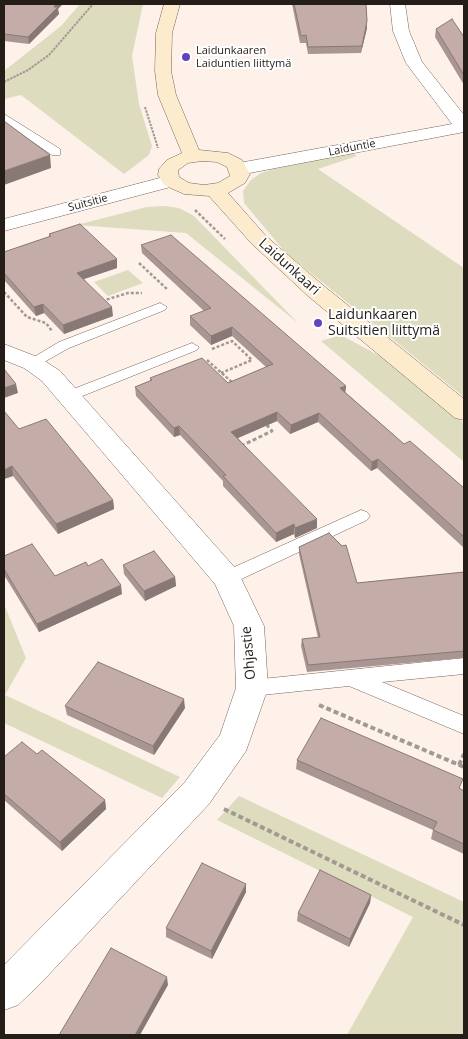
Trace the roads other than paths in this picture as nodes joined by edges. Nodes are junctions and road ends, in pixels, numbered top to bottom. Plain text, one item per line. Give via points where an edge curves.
1 (172, 4) edge
2 (397, 4) edge
3 (4, 117) edge
4 (464, 127) edge
5 (56, 152) dead end
6 (192, 156) junction
7 (239, 169) junction
8 (171, 181) junction
9 (214, 190) junction
10 (4, 225) edge
11 (160, 307) road end
12 (4, 351) edge
13 (196, 351) road end
14 (32, 362) junction
15 (69, 396) junction
16 (464, 412) edge
17 (361, 516) dead end
18 (227, 578) junction
19 (464, 666) edge
20 (352, 678) junction
21 (252, 688) junction
22 (464, 725) edge
23 (4, 991) edge

1 - 6 street via 164,33 163,71 167,95
2 - 4 street via 401,31 414,62
3 - 5 lane
4 - 7 street, Laiduntie
6 - 7 street via 221,157
6 - 8 street via 169,169
7 - 9 street via 238,179
8 - 9 street via 184,188
8 - 10 street, Suitsitie
9 - 16 street, Laidunkaari via 259,240 316,291
11 - 14 lane via 64,345
12 - 14 street, Ohjastie
13 - 15 lane
14 - 15 street, Ohjastie via 51,376
15 - 18 street, Ohjastie
17 - 18 lane
18 - 21 street, Ohjastie via 249,626
19 - 20 lane
20 - 21 lane
20 - 22 lane
21 - 23 street, Ohjastie via 234,741 197,793

